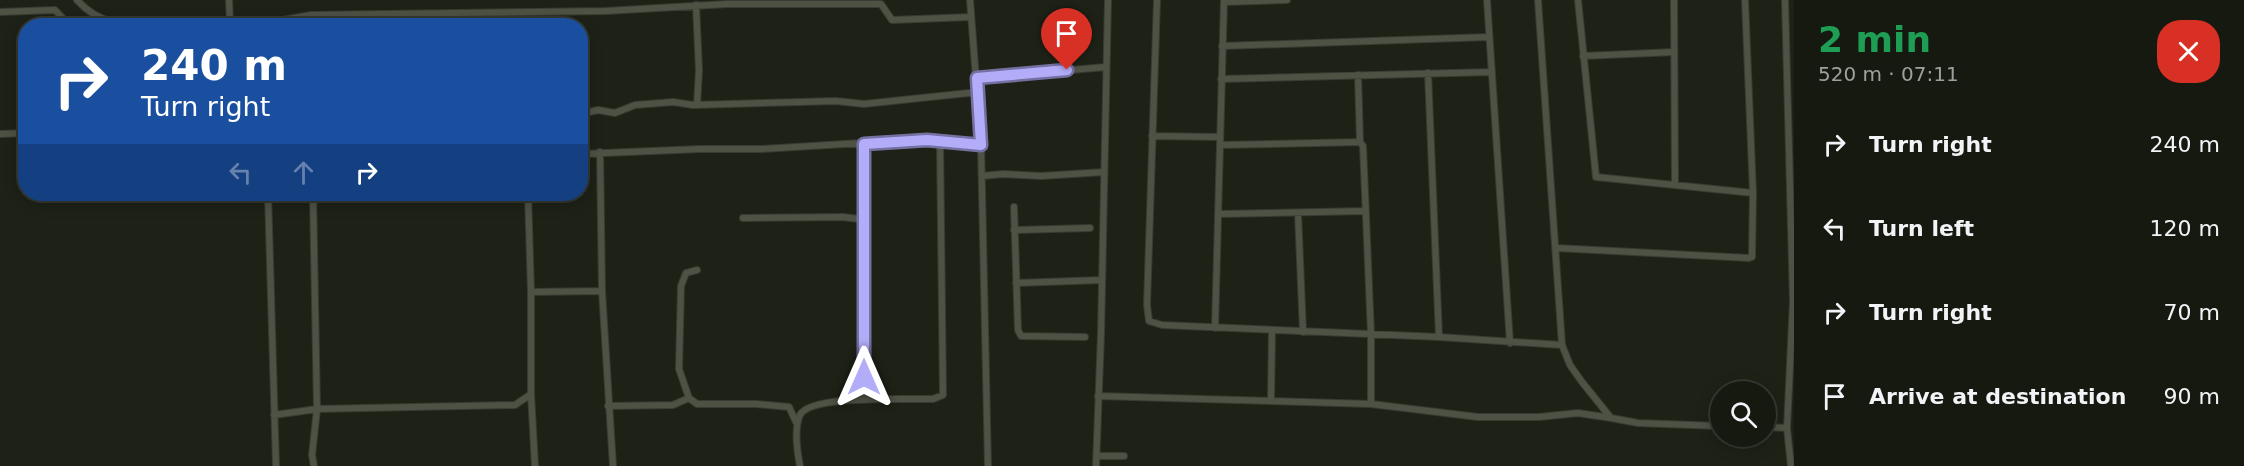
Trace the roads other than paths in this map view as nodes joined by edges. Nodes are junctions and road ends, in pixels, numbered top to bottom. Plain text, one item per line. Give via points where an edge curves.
1 (77, 0) edge
2 (230, 0) edge
3 (970, 0) edge
4 (1108, 0) edge
5 (1157, 0) edge
6 (1287, 0) edge
7 (1487, 0) edge
8 (1538, 0) edge
9 (1578, 0) edge
10 (1674, 0) edge
11 (1746, 0) edge
12 (1785, 0) edge
13 (1224, 1) edge
14 (727, 2) edge
15 (812, 2) edge
16 (696, 5) junction
17 (0, 12) edge
18 (470, 14) junction
19 (971, 17) junction
20 (62, 18) edge
21 (103, 18) edge
22 (230, 18) edge
23 (294, 18) edge
24 (471, 18) edge
25 (1489, 37) junction
26 (1222, 46) junction
27 (1674, 52) junction
28 (1583, 56) junction
29 (1106, 67) junction
30 (1491, 72) junction
31 (1428, 74) junction
32 (1358, 75) junction
33 (977, 78) junction
34 (1221, 79) junction
35 (978, 92) junction
36 (697, 105) junction
37 (588, 112) edge
38 (18, 133) edge
39 (0, 134) edge
40 (1152, 136) junction
41 (1220, 137) junction
42 (940, 140) junction
43 (1360, 142) junction
44 (864, 144) junction
45 (981, 145) junction
46 (1220, 145) junction
47 (600, 152) junction
48 (588, 153) edge
49 (1104, 172) junction
50 (982, 176) junction
51 (1675, 185) junction
52 (1753, 193) junction
53 (268, 201) edge
54 (313, 201) edge
55 (528, 201) edge
56 (1014, 207) dead end
57 (1365, 211) junction
58 (1298, 213) junction
59 (1218, 214) junction
60 (743, 218) dead end
61 (864, 223) junction
62 (1090, 228) dead end
63 (1014, 230) junction
64 (1556, 248) junction
65 (697, 270) dead end
66 (1102, 280) junction
67 (1016, 283) junction
68 (602, 291) junction
69 (531, 292) junction
70 (1215, 328) junction
71 (1272, 331) junction
72 (1303, 332) junction
73 (1371, 334) junction
74 (1085, 337) dead end
75 (1439, 337) junction
76 (1510, 343) junction
77 (1562, 345) junction
78 (531, 394) junction
79 (1098, 396) junction
80 (690, 398) junction
81 (864, 399) junction
82 (1271, 400) junction
83 (1371, 404) junction
84 (608, 406) junction
85 (317, 409) junction
86 (274, 415) junction
87 (1611, 418) junction
88 (798, 425) junction
89 (1710, 426) edge
90 (1776, 427) edge
91 (1787, 428) junction
92 (1097, 456) junction
93 (1124, 456) dead end
94 (276, 466) edge
95 (314, 466) edge
96 (535, 466) edge
97 (613, 466) edge
98 (800, 466) edge
99 (988, 466) edge
100 (1096, 466) edge
101 (1791, 466) edge

1 - 21 street
2 - 22 street
3 - 19 street
4 - 29 street
5 - 40 street
6 - 13 street
7 - 25 street
8 - 64 street
9 - 28 street
10 - 27 street
11 - 52 street
12 - 91 street via 1793,302
13 - 26 street
14 - 15 street
14 - 16 street
15 - 19 street via 881,4 892,20
16 - 18 street
16 - 36 street
17 - 20 street via 55,10
18 - 23 street
18 - 24 street
19 - 33 street
25 - 26 street
25 - 30 street
26 - 34 street
27 - 28 street
27 - 51 street
28 - 51 street via 1596,177
29 - 33 street
29 - 49 street
30 - 31 street
30 - 76 street
31 - 32 street
31 - 75 street
32 - 34 street
32 - 43 street
33 - 35 street
34 - 41 street
35 - 36 street via 864,104 836,101
35 - 45 street
36 - 37 street via 673,102
38 - 39 street
40 - 41 street
40 - 70 street via 1147,316 1156,324
41 - 46 street
42 - 44 street
42 - 45 street
42 - 81 street via 943,395 926,399
43 - 46 street
43 - 57 street
44 - 47 street
44 - 61 street
45 - 50 street
46 - 59 street
47 - 48 street
47 - 68 street
49 - 50 street
49 - 66 street
50 - 99 street
51 - 52 street
52 - 64 street via 1753,250 1749,258
53 - 86 street
54 - 85 street
55 - 69 street
56 - 63 street
57 - 58 street
57 - 73 street
58 - 59 street
58 - 72 street
59 - 70 street
60 - 61 street via 843,218
61 - 81 street
62 - 63 street
63 - 67 street
64 - 77 street
65 - 80 street via 686,273 681,286 679,369
66 - 67 street
66 - 79 street
67 - 74 street via 1017,330 1021,336
68 - 69 street
68 - 84 street
69 - 78 street
70 - 71 street
71 - 72 street
71 - 82 street
72 - 73 street
73 - 75 street
73 - 83 street
75 - 76 street
76 - 77 street
77 - 87 street via 1570,365
78 - 85 street via 514,405
78 - 96 street
79 - 82 street
79 - 92 street
80 - 84 street via 673,405
80 - 88 street via 697,404 789,407
81 - 88 street via 807,408
82 - 83 street
83 - 87 street via 1478,417 1578,413
84 - 97 street
85 - 86 street
85 - 95 street
86 - 94 street
87 - 89 street
88 - 98 street
90 - 91 street
91 - 101 street
92 - 93 street
92 - 100 street

